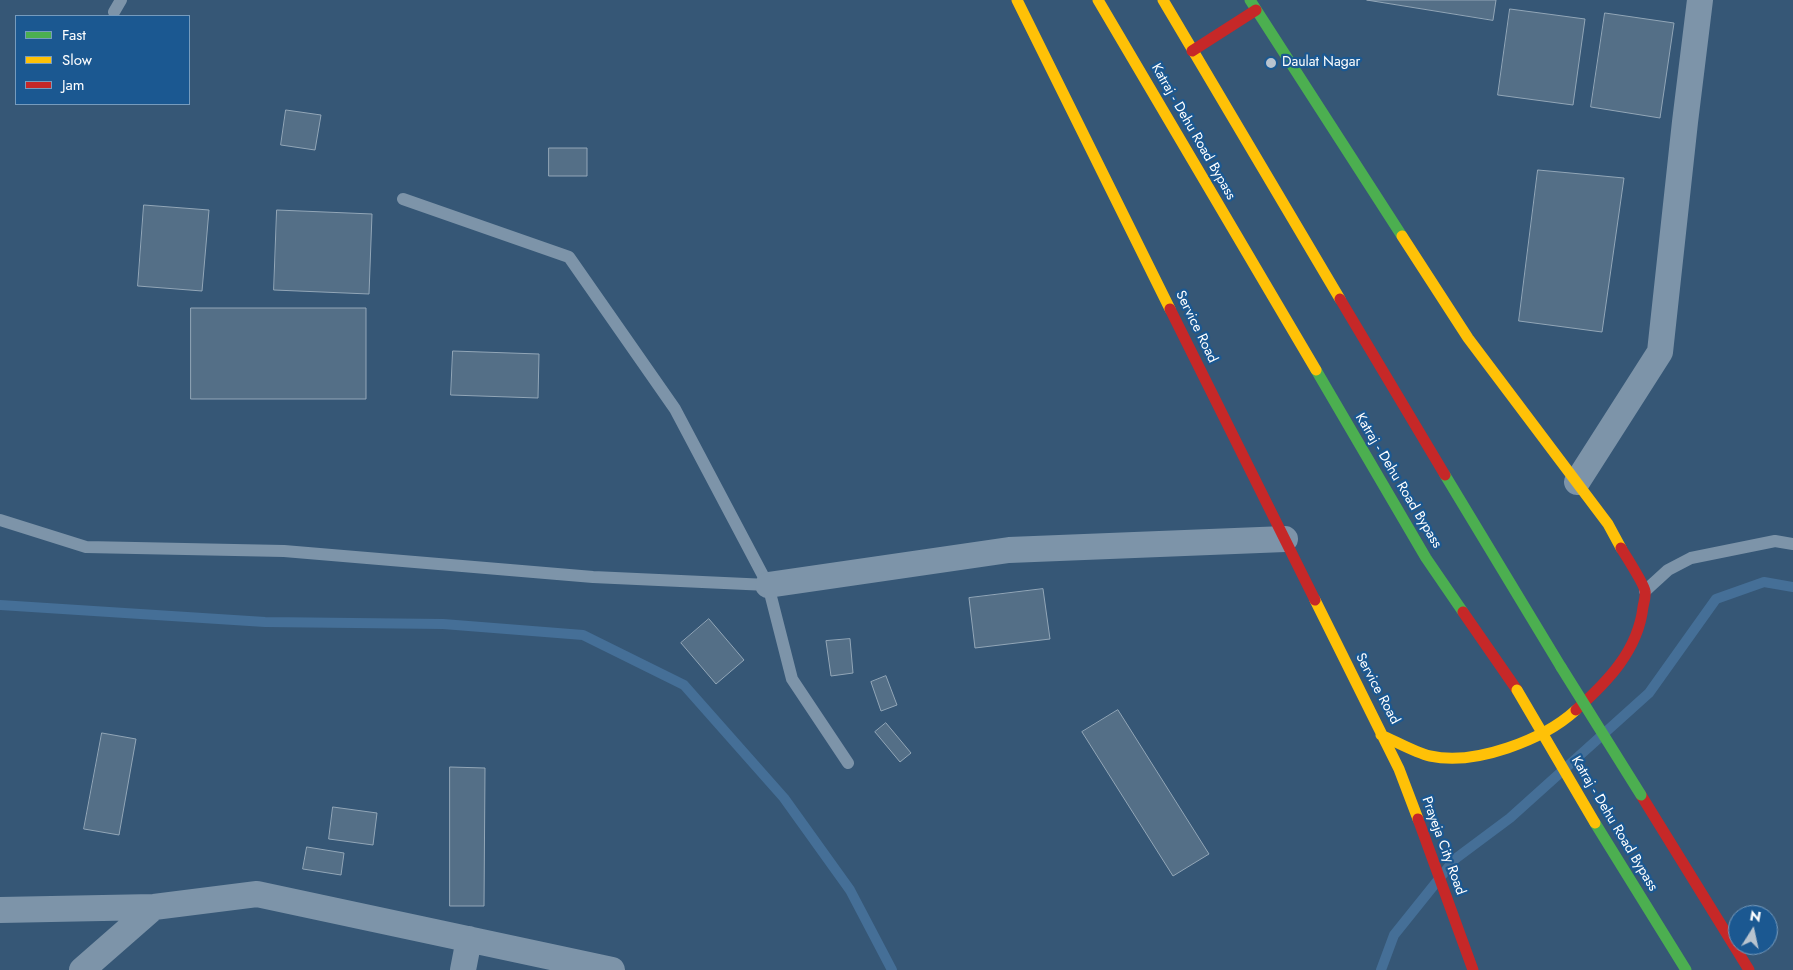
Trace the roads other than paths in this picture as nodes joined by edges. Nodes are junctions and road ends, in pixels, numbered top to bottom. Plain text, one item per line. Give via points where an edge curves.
1 (121, 0) edge
2 (1018, 0) edge
3 (1098, 0) edge
4 (1163, 0) edge
5 (1700, 0) edge
6 (1253, 5) edge
7 (114, 12) dead end
8 (1192, 51) junction
9 (403, 200) dead end
10 (1577, 482) junction
11 (0, 520) edge
12 (1285, 539) junction
13 (1793, 544) edge
14 (768, 585) junction
15 (1644, 591) junction
16 (1381, 735) junction
17 (848, 763) dead end
18 (154, 907) junction
19 (0, 910) edge
20 (469, 939) junction
21 (82, 970) edge
22 (463, 970) edge
23 (612, 970) edge
24 (1473, 970) edge
25 (1686, 970) edge
26 (1749, 970) edge

1 - 7 lane
2 - 12 main road, Service Road
3 - 25 main road, Katraj - Dehu Road Bypass, bridge via 1426,558 1517,690
4 - 8 main road
5 - 10 street via 1660,352
6 - 8 main road
6 - 10 main road via 1468,338
8 - 26 main road, bridge via 1471,520
9 - 14 lane via 569,257 675,409
10 - 15 main road via 1608,524
11 - 14 lane via 86,547 284,550 593,577
12 - 14 street via 1008,550
12 - 16 main road, Service Road
13 - 15 lane via 1774,541 1691,558 1668,570
14 - 17 lane via 792,679
15 - 16 main road, Service Road via 1642,617 1634,641 1615,672 1562,722 1507,749 1466,758 1430,756
16 - 24 main road, Prayeja City Road via 1399,769
18 - 19 street
18 - 20 street via 257,894
18 - 21 street
20 - 22 street
20 - 23 street

